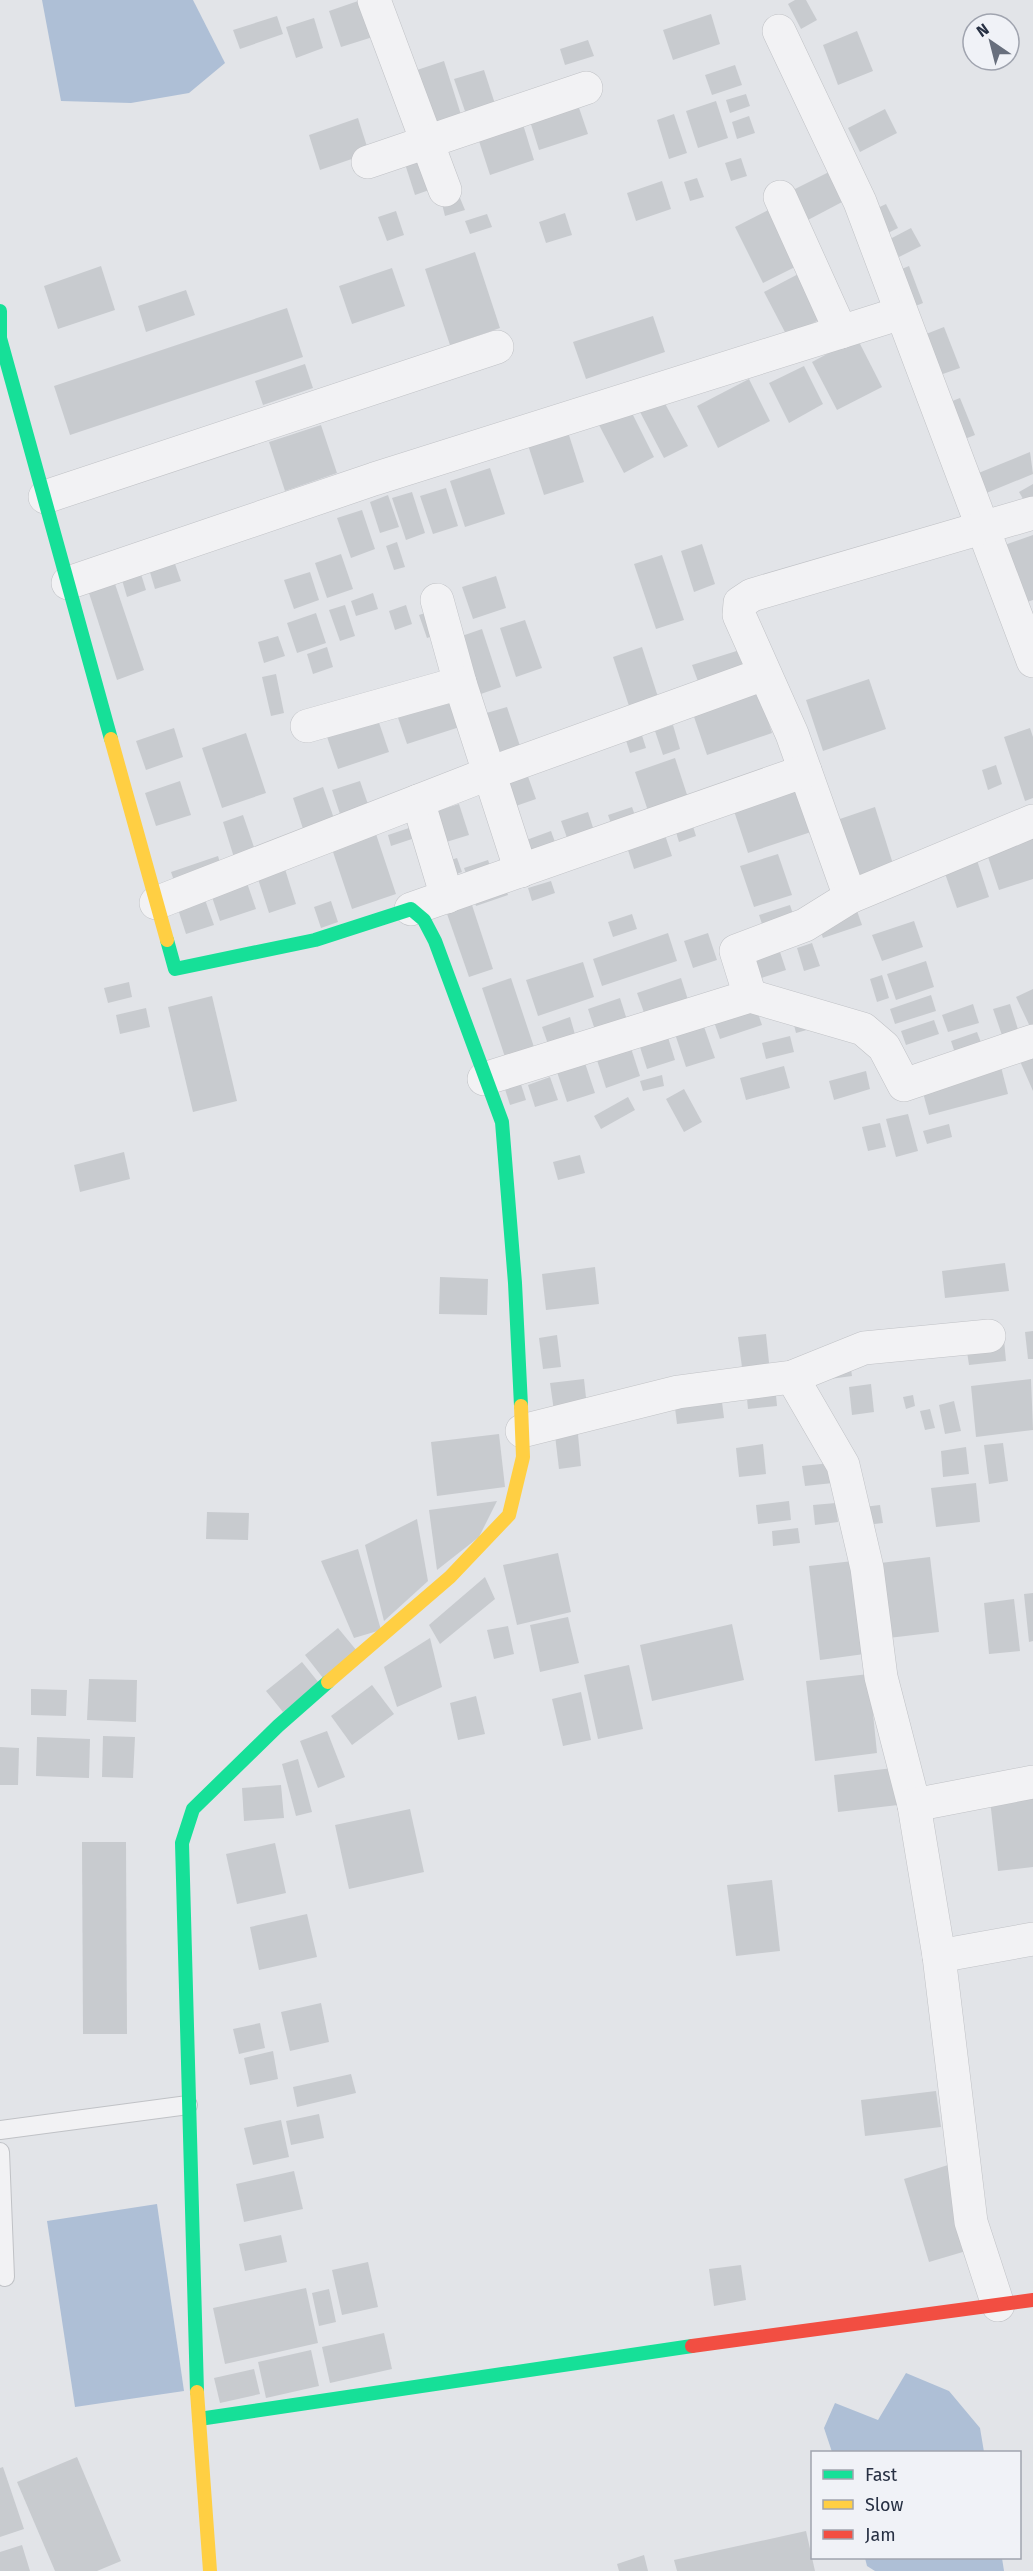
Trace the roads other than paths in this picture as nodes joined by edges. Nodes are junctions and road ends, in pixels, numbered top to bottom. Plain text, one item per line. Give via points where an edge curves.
1 (374, 0) edge
2 (779, 31) dead end
3 (586, 88) dead end
4 (426, 141) junction
5 (368, 162) dead end
6 (445, 190) dead end
7 (780, 197) dead end
8 (0, 311) edge
9 (901, 313) junction
10 (841, 332) junction
11 (497, 347) dead end
12 (45, 497) junction
13 (1033, 513) edge
14 (982, 530) junction
15 (68, 583) junction
16 (437, 600) dead end
17 (1033, 661) edge
18 (764, 674) junction
19 (460, 683) junction
20 (307, 726) dead end
21 (805, 771) junction
22 (490, 774) junction
23 (418, 801) junction
24 (1033, 821) edge
25 (521, 871) junction
26 (447, 897) junction
27 (849, 897) junction
28 (156, 903) junction
29 (411, 909) junction
30 (750, 996) junction
31 (1033, 1041) edge
32 (484, 1079) junction
33 (989, 1336) dead end
34 (792, 1377) junction
35 (522, 1431) junction
36 (1033, 1782) edge
37 (914, 1805) junction
38 (1033, 1939) edge
39 (939, 1956) junction
40 (188, 2105) junction
41 (0, 2130) edge
42 (0, 2152) edge
43 (5, 2277) dead end
44 (1033, 2300) edge
45 (998, 2305) junction
46 (199, 2419) junction
47 (210, 2571) edge

1 - 4 street
2 - 9 street via 860,202
3 - 4 street
4 - 5 street
4 - 6 street
7 - 10 street
8 - 12 street via 0,338
9 - 10 street
9 - 14 street
10 - 15 street via 374,479
11 - 12 street
12 - 15 street
13 - 14 street
14 - 17 street
14 - 18 street via 752,595 740,603 739,615
15 - 28 street
16 - 19 street
18 - 21 street
18 - 22 street
19 - 20 street
19 - 22 street
21 - 25 street
21 - 27 street
22 - 23 street
22 - 25 street
23 - 26 street
23 - 28 street
24 - 27 street
25 - 26 street
26 - 29 street
27 - 30 street via 805,925 736,951
28 - 29 street via 175,969 315,940
29 - 32 street via 424,920 435,941
30 - 31 street via 863,1029 884,1047 904,1085
30 - 32 street
32 - 35 street via 502,1122
33 - 34 street via 864,1348
34 - 35 street via 678,1392
34 - 37 street via 843,1465 867,1568 881,1677
35 - 40 street via 523,1457 509,1515 450,1578 278,1726 193,1809 182,1843
36 - 37 street
37 - 39 street
38 - 39 street
39 - 45 street via 971,2222
40 - 41 lane
40 - 46 street
42 - 43 lane
44 - 45 street
45 - 46 street via 639,2353
46 - 47 street

